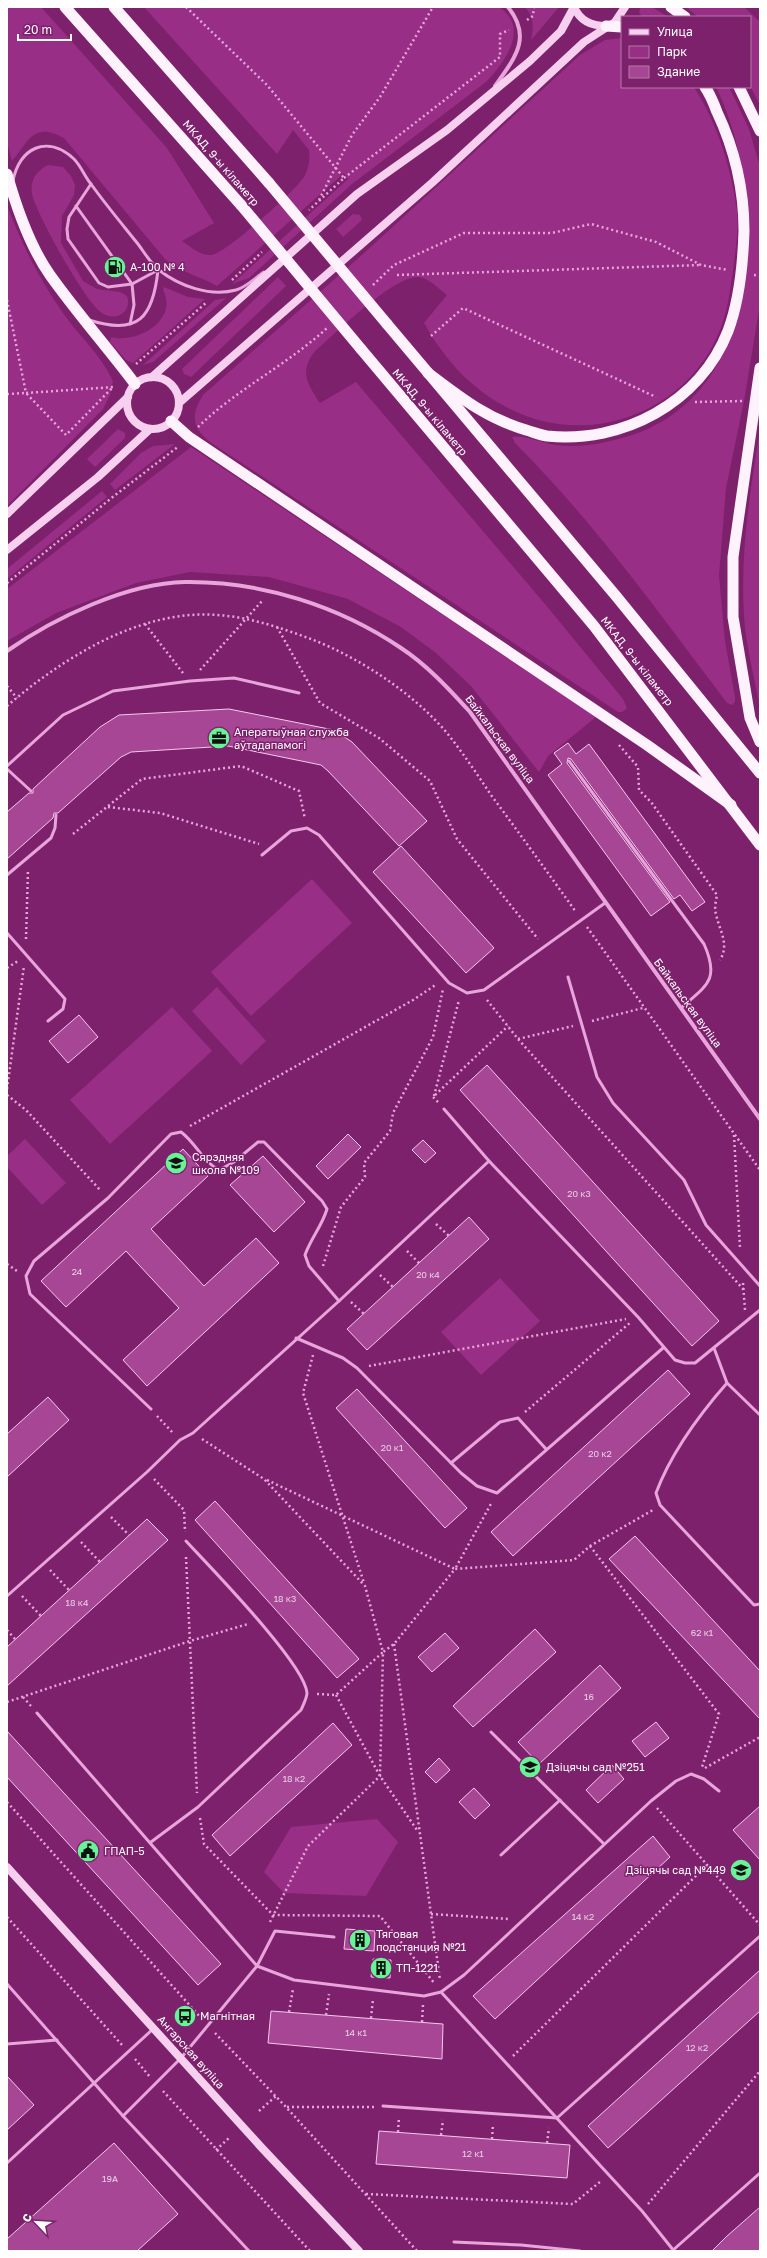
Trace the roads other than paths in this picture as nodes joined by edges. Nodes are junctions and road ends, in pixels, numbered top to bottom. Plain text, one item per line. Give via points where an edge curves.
1 (65, 7) edge
2 (114, 7) edge
3 (508, 7) edge
4 (574, 7) edge
5 (625, 7) edge
6 (671, 7) edge
7 (684, 16) edge
8 (606, 26) junction
9 (621, 28) edge
10 (705, 88) edge
11 (739, 88) edge
12 (491, 92) junction
13 (760, 131) edge
14 (7, 174) edge
15 (91, 184) junction
16 (11, 190) junction
17 (76, 206) junction
18 (287, 258) junction
19 (158, 270) junction
20 (132, 284) junction
21 (82, 318) junction
22 (130, 324) junction
23 (760, 368) edge
24 (428, 373) junction
25 (152, 377) junction
26 (135, 384) junction
27 (128, 397) junction
28 (179, 404) junction
29 (171, 421) junction
30 (150, 429) junction
31 (7, 514) edge
32 (7, 550) edge
33 (7, 651) edge
34 (299, 693) dead end
35 (760, 742) edge
36 (568, 760) dead end
37 (7, 767) edge
38 (760, 773) edge
39 (31, 791) dead end
40 (731, 805) junction
41 (56, 815) dead end
42 (760, 845) edge
43 (262, 855) dead end
44 (7, 875) edge
45 (605, 903) junction
46 (7, 934) edge
47 (568, 977) dead end
48 (681, 1008) junction
49 (48, 1021) dead end
50 (444, 1109) road end
51 (760, 1119) edge
52 (489, 1161) junction
53 (760, 1286) edge
54 (339, 1301) junction
55 (760, 1310) edge
56 (296, 1338) junction
57 (663, 1348) junction
58 (714, 1348) junction
59 (727, 1383) junction
60 (151, 1409) road end
61 (760, 1415) edge
62 (546, 1449) junction
63 (451, 1463) junction
64 (186, 1541) road end
65 (7, 1596) edge
66 (760, 1604) edge
67 (37, 1713) dead end
68 (491, 1732) dead end
69 (719, 1791) dead end
70 (560, 1800) junction
71 (151, 1842) junction
72 (604, 1844) junction
73 (501, 1855) dead end
74 (7, 1867) edge
75 (760, 1936) edge
76 (334, 1937) dead end
77 (257, 1966) junction
78 (7, 1984) edge
79 (441, 1992) junction
80 (154, 2028) junction
81 (57, 2040) junction
82 (7, 2044) edge
83 (181, 2058) junction
84 (94, 2083) junction
85 (383, 2106) road end
86 (123, 2116) junction
87 (557, 2118) junction
88 (7, 2163) edge
89 (760, 2173) edge
90 (454, 2242) dead end
91 (249, 2251) edge
92 (359, 2251) edge
93 (580, 2251) edge
94 (673, 2251) edge

1 - 40 highway, МКАД, 9-ы кіламетр, bridge via 241,205 594,626
2 - 24 highway, bridge via 269,183
3 - 12 street via 519,25 521,38 518,52
4 - 8 main road via 581,18 589,24
4 - 12 main road via 562,31
5 - 8 main road via 615,22
6 - 7 highway
8 - 9 highway
8 - 28 main road via 584,42 433,182
10 - 24 highway via 727,133 740,175 744,211 741,273 737,302 728,331 703,374 681,397 657,414 624,428 590,435 546,436 491,418
11 - 13 highway
12 - 18 main road via 447,130 357,194
14 - 16 highway
15 - 16 lane via 75,160 63,151 47,145 32,149 20,160
15 - 17 lane
15 - 19 lane
16 - 21 highway via 35,247 50,274
17 - 20 lane
17 - 20 lane via 69,216 68,239 99,283 108,286
18 - 19 lane via 237,290 218,293 204,292
18 - 25 main road
19 - 20 lane
19 - 22 lane via 155,296 149,310
20 - 22 lane via 134,300
21 - 22 lane via 107,326 120,327
21 - 26 highway
23 - 35 highway via 733,557 733,617 750,718
24 - 38 highway via 616,596
25 - 26 main road
25 - 28 main road via 168,382 174,388
26 - 27 main road
27 - 30 main road via 130,414 142,426
27 - 31 main road
28 - 29 main road
29 - 30 main road via 165,426
29 - 40 highway via 189,437 647,745
30 - 32 main road via 98,477
33 - 45 street, Байкальская вуліца via 28,636 75,612 141,589 184,582 225,584 270,592 318,605 359,623 402,648 439,679 479,724
34 - 37 lane via 234,678 113,691 62,715
36 - 48 lane via 704,944 711,960 712,973 704,987
37 - 39 lane
40 - 42 highway, МКАД, 9-ы кіламетр
41 - 44 lane via 51,838
43 - 45 lane via 291,831 307,828 320,835 445,979 467,993 488,987
45 - 48 street, Байкальская вуліца
46 - 49 lane via 65,999 63,1009
47 - 53 lane via 597,1077 612,1103 684,1180 706,1225
48 - 51 street, Байкальская вуліца
50 - 52 lane
52 - 54 lane
52 - 57 lane via 638,1317
54 - 56 lane
54 - 60 lane via 309,1266 305,1255 310,1239 327,1209 264,1142 258,1142 234,1162 219,1170 208,1164 191,1139 181,1132 171,1134 108,1198 34,1261 26,1276 30,1294
55 - 58 lane
56 - 63 lane via 344,1358 357,1368
56 - 65 lane via 193,1433 180,1440
57 - 58 lane via 675,1360 695,1363
57 - 62 lane
58 - 59 lane
59 - 61 lane
59 - 66 lane via 709,1403 663,1474 656,1493 660,1505 754,1605
62 - 63 lane via 497,1493 477,1486
62 - 63 lane via 518,1418 500,1422
64 - 71 lane via 259,1621 300,1673 307,1693 301,1710 198,1807
67 - 71 lane
68 - 70 lane
69 - 72 lane via 704,1779 691,1774 676,1781
70 - 72 lane
70 - 73 lane
71 - 77 lane
72 - 79 lane via 464,1975
74 - 80 main road, Ангарская вуліца
75 - 87 lane
76 - 77 lane via 275,1931
77 - 79 lane via 294,1980 424,1996
77 - 83 lane
78 - 81 lane
79 - 87 lane
80 - 83 main road, Ангарская вуліца
80 - 84 lane
81 - 82 lane
81 - 84 lane
83 - 86 lane
83 - 92 main road, Ангарская вуліца
84 - 86 lane
84 - 88 lane
85 - 87 lane
86 - 91 lane
87 - 94 lane via 642,2211
89 - 94 lane
90 - 93 lane

